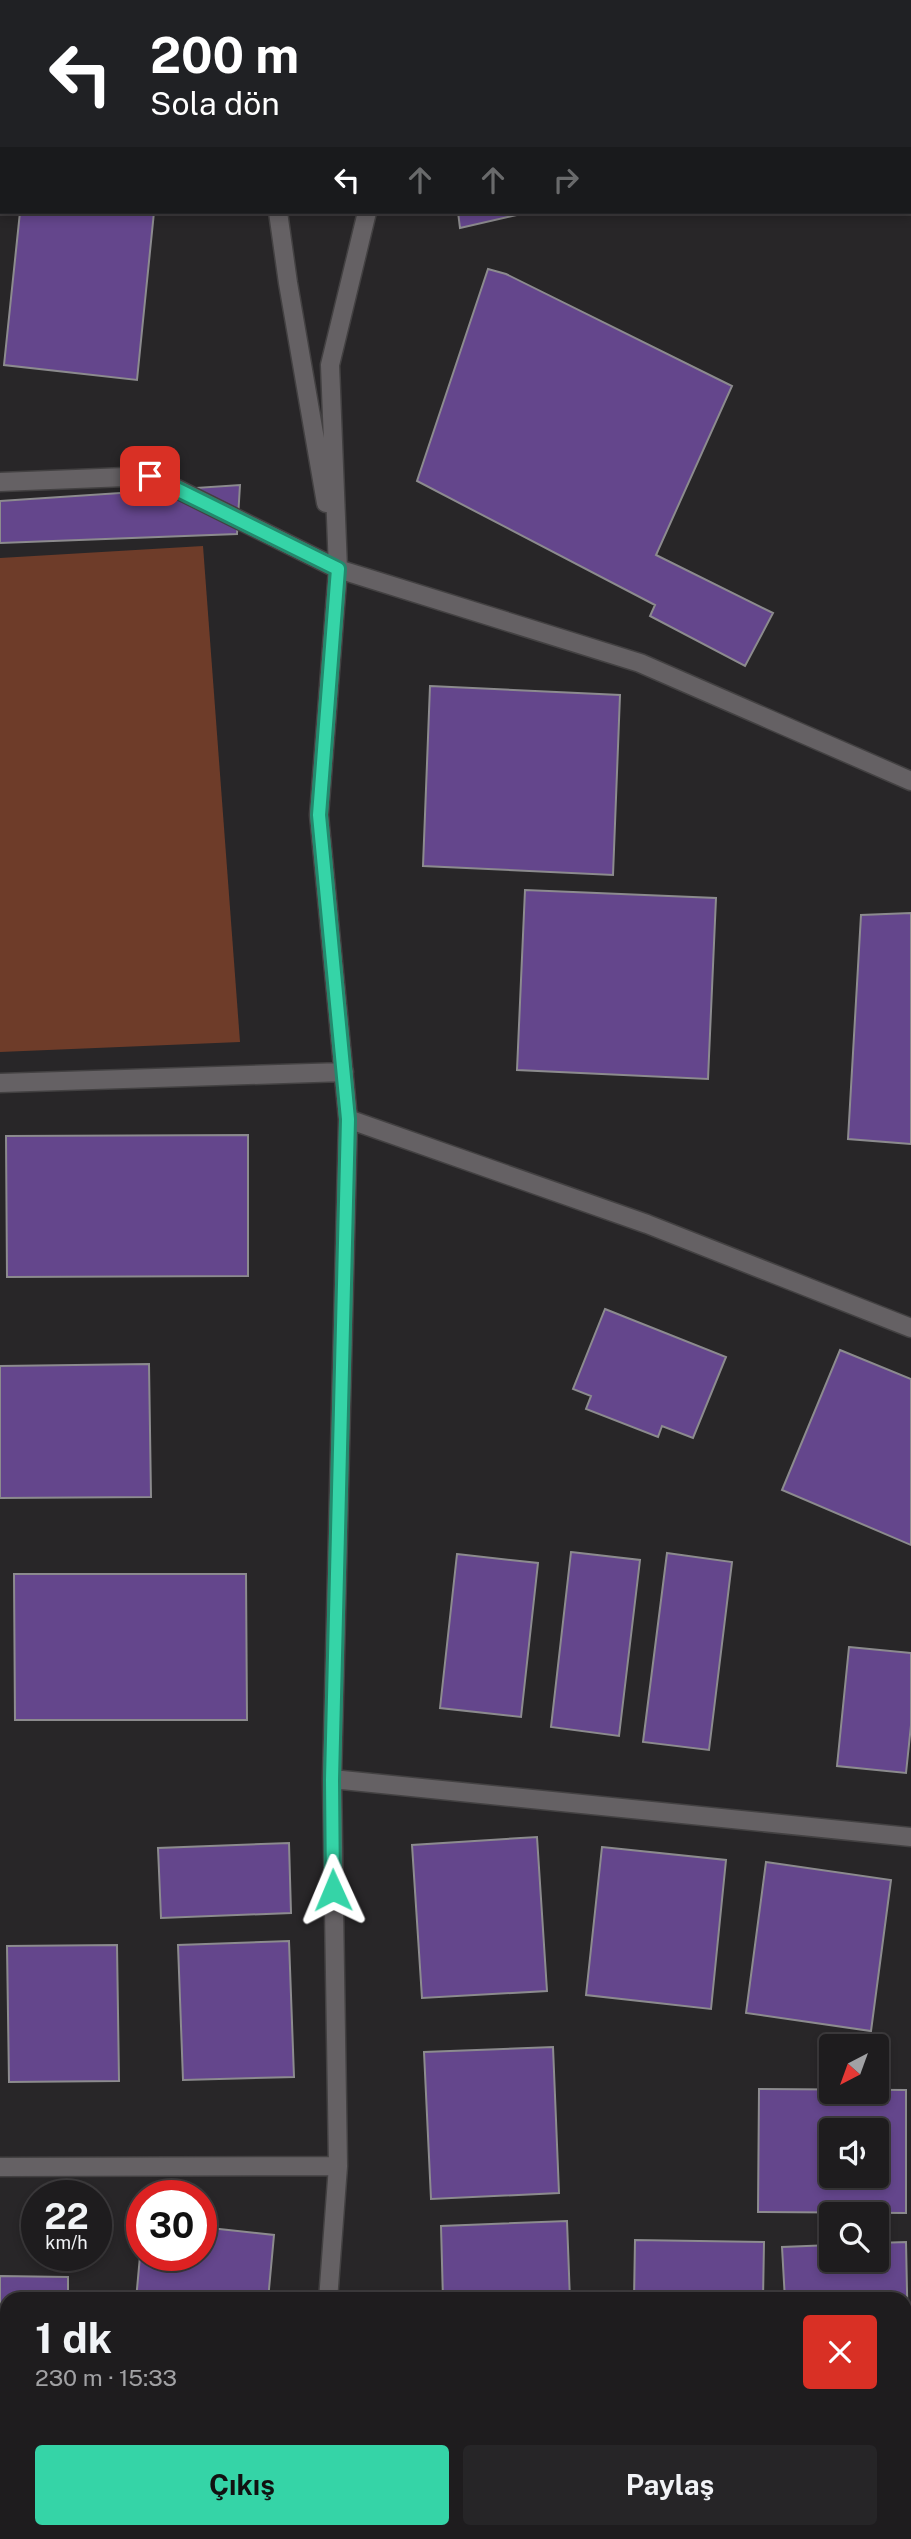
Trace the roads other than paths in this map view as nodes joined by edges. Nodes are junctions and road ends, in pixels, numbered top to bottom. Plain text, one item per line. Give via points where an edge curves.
1 (278, 214) edge
2 (367, 214) edge
3 (0, 482) edge
4 (338, 569) junction
5 (911, 781) edge
6 (344, 1072) junction
7 (0, 1083) edge
8 (348, 1119) junction
9 (911, 1328) edge
10 (332, 1780) junction
11 (911, 1837) edge
12 (338, 2165) junction
13 (0, 2167) edge
14 (328, 2292) edge

1 - 4 street
2 - 4 street via 330,365
3 - 4 street via 150,476
4 - 5 street via 640,663
4 - 6 street via 319,815
6 - 7 street
6 - 8 street
8 - 9 street via 647,1224
8 - 10 street
10 - 11 street
10 - 12 street
12 - 13 street
12 - 14 street

